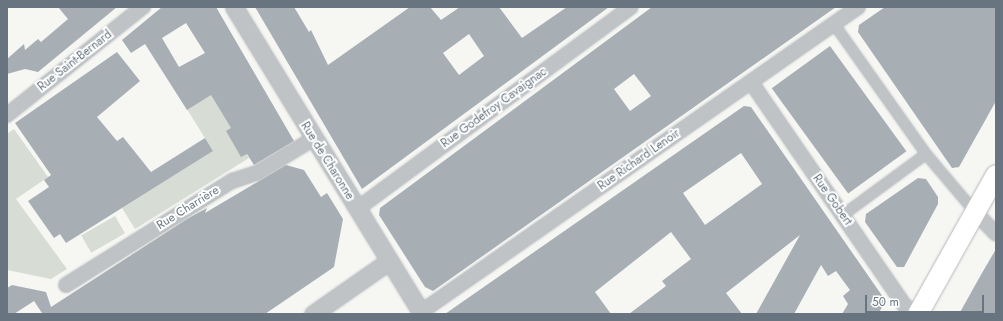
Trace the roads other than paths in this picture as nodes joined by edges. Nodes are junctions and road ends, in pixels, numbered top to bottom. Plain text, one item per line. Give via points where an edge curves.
1 (143, 7) edge
2 (234, 7) edge
3 (631, 7) edge
4 (858, 7) edge
5 (834, 24) junction
6 (751, 82) junction
7 (7, 115) edge
8 (313, 138) junction
9 (926, 154) junction
10 (996, 175) edge
11 (357, 209) junction
12 (975, 212) junction
13 (843, 216) junction
14 (996, 234) edge
15 (389, 261) junction
16 (66, 285) dead end
17 (421, 313) edge
18 (313, 314) edge
19 (917, 314) edge

1 - 7 street, Rue Saint-Bernard
2 - 8 street, Rue de Charonne
3 - 11 street, Rue Godefroy Cavaignac
4 - 5 street, Rue Richard Lenoir
5 - 6 street, Rue Richard Lenoir
5 - 9 street
6 - 13 street, Rue Gobert
6 - 17 street, Rue Richard Lenoir
8 - 11 street, Rue de Charonne
8 - 16 street, Rue Charrière via 258,173 232,181
9 - 12 street
9 - 13 street
10 - 12 main road
11 - 15 street, Rue de Charonne
12 - 14 street
12 - 19 main road
13 - 19 street, Rue Gobert via 905,306
15 - 17 street, Rue de Charonne
15 - 18 street

